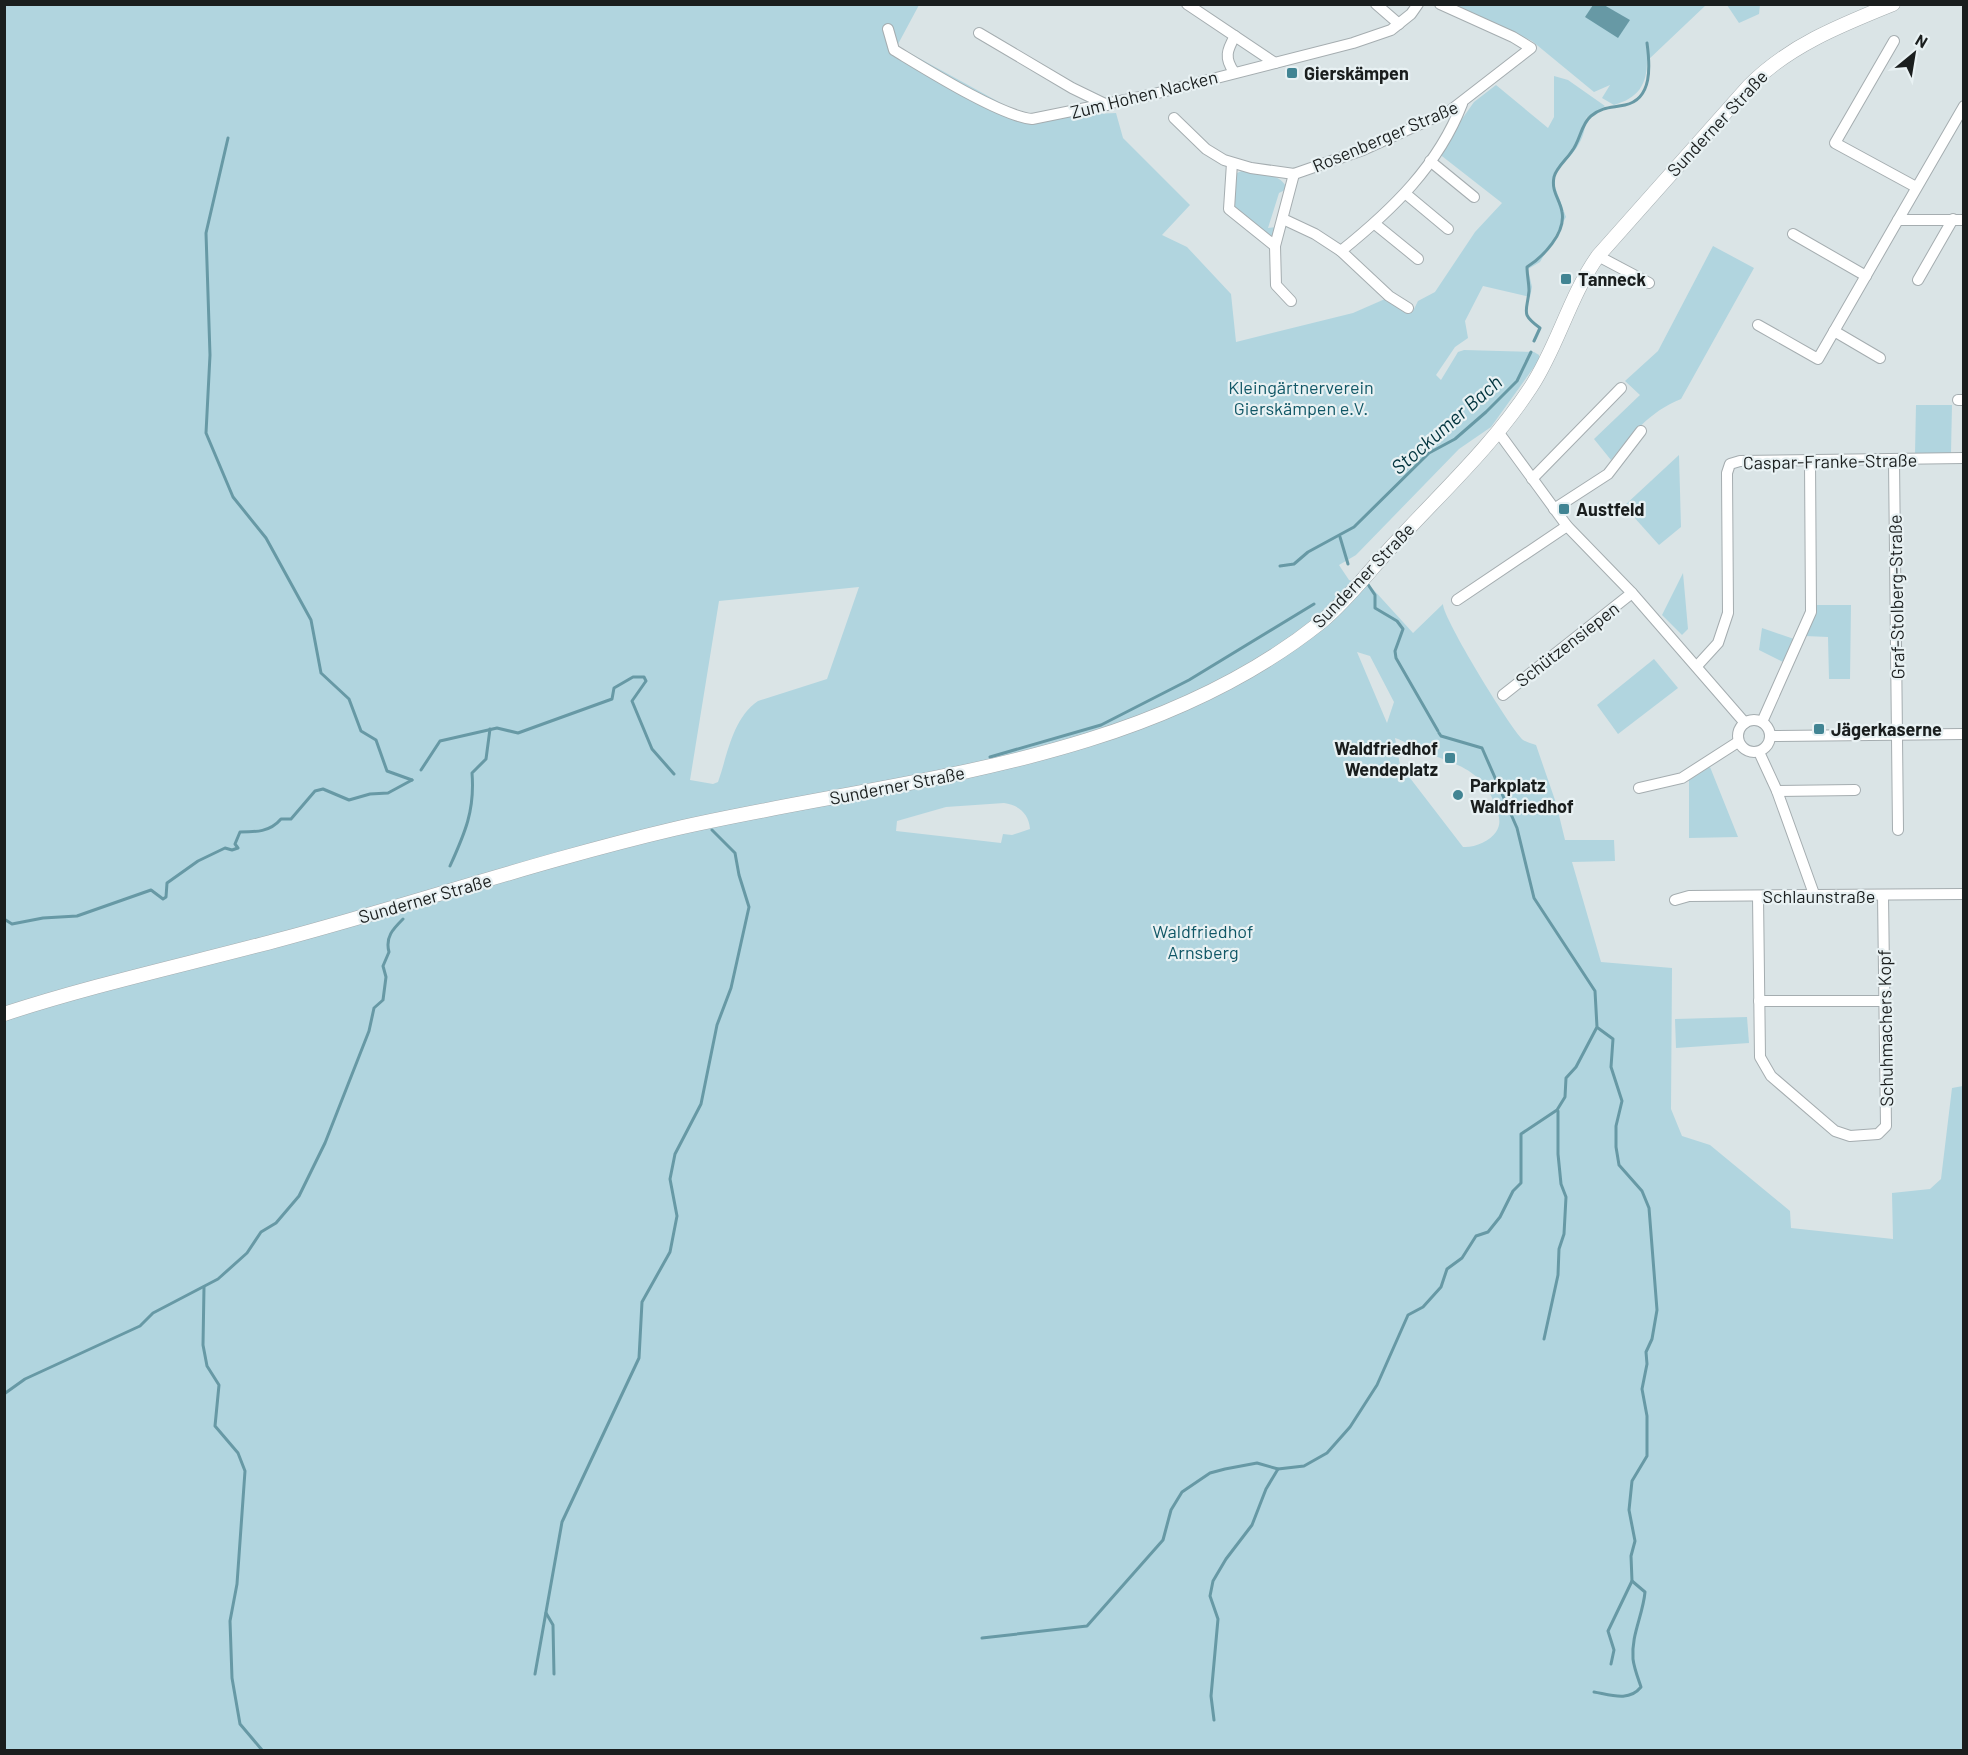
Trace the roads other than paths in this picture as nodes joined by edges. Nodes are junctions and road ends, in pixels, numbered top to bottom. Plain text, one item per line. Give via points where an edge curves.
1 (1187, 4) edge
2 (1376, 4) edge
3 (1418, 4) edge
4 (1440, 4) edge
5 (1893, 4) edge
6 (1399, 24) junction
7 (888, 29) dead end
8 (979, 33) dead end
9 (1235, 36) junction
10 (1894, 41) dead end
11 (1275, 63) junction
12 (1234, 72) junction
13 (1462, 104) junction
14 (1108, 105) junction
15 (1964, 106) edge
16 (1174, 118) dead end
17 (1430, 161) junction
18 (1232, 163) junction
19 (1294, 174) junction
20 (1916, 187) junction
21 (1406, 194) junction
22 (1474, 197) dead end
23 (1283, 219) junction
24 (1958, 219) edge
25 (1898, 220) junction
26 (1375, 224) junction
27 (1448, 228) dead end
28 (1793, 234) dead end
29 (1275, 246) junction
30 (1341, 251) junction
31 (1598, 256) junction
32 (1418, 259) dead end
33 (1866, 276) junction
34 (1918, 280) dead end
35 (1649, 283) dead end
36 (1291, 301) dead end
37 (1408, 308) dead end
38 (1758, 325) dead end
39 (1834, 331) junction
40 (1880, 358) dead end
41 (1621, 388) dead end
42 (1641, 431) dead end
43 (1499, 433) junction
44 (1964, 458) edge
45 (1894, 460) junction
46 (1810, 461) junction
47 (1532, 479) junction
48 (1554, 509) junction
49 (1567, 526) junction
50 (1632, 593) junction
51 (1457, 600) dead end
52 (1697, 666) junction
53 (1503, 695) dead end
54 (1762, 722) junction
55 (1745, 723) junction
56 (1964, 734) edge
57 (1898, 735) junction
58 (1770, 736) junction
59 (1738, 742) junction
60 (1759, 752) junction
61 (1638, 788) dead end
62 (1855, 790) dead end
63 (1777, 791) junction
64 (1898, 830) dead end
65 (1814, 894) junction
66 (1964, 894) edge
67 (1883, 895) junction
68 (1758, 896) junction
69 (1674, 900) dead end
70 (1759, 1001) junction
71 (1884, 1001) junction
72 (4, 1014) edge

1 - 9 street
2 - 6 street
3 - 6 street, Zum Hohen Nacken
4 - 13 street, Rosenberger Straße via 1530,48
5 - 31 main road, Sunderner Straße via 1799,46 1767,68
6 - 11 street, Zum Hohen Nacken via 1372,37
7 - 14 street, Zum Hohen Nacken via 894,50 1018,116 1038,118
8 - 14 street
9 - 11 street
9 - 12 street via 1227,55
10 - 20 street via 1835,144
11 - 12 street, Zum Hohen Nacken
12 - 14 street, Zum Hohen Nacken
13 - 17 street
13 - 19 street, Rosenberger Straße via 1363,150
15 - 20 street
16 - 18 street, Rosenberger Straße via 1206,149
17 - 21 street
17 - 22 street
18 - 19 street, Rosenberger Straße
18 - 29 street via 1229,209
19 - 23 street
20 - 25 street
21 - 26 street
21 - 27 street
23 - 29 street
23 - 30 street
24 - 25 street
24 - 34 street
25 - 33 street
26 - 30 street
26 - 32 street
28 - 33 street
29 - 36 street via 1276,285
30 - 37 street via 1389,296
31 - 35 street
31 - 43 main road, Sunderner Straße via 1580,283 1545,363
33 - 39 street
38 - 39 street via 1818,359
39 - 40 street
41 - 47 street
42 - 48 street via 1608,474
43 - 47 street
43 - 72 main road, Sunderner Straße via 1323,620 1260,663 1214,688 1111,733 1009,763 593,849
44 - 45 street, Caspar-Franke-Straße
45 - 46 street, Caspar-Franke-Straße
45 - 57 street, Graf-Stolberg-Straße
46 - 52 street, Caspar-Franke-Straße via 1740,461 1727,468 1728,613 1718,643
46 - 54 street via 1811,612
47 - 48 street
48 - 49 street
49 - 50 street
49 - 51 street
50 - 52 street
50 - 53 street, Schützensiepen
52 - 55 street
54 - 55 street
54 - 58 street
55 - 59 street via 1738,731
56 - 57 street
57 - 58 street
57 - 64 street, Graf-Stolberg-Straße
58 - 60 street
59 - 60 street via 1749,752
59 - 61 street via 1682,778
60 - 63 street
62 - 63 street
63 - 65 street
65 - 67 street, Schlaunstraße
65 - 68 street, Schlaunstraße
66 - 67 street, Schlaunstraße
67 - 71 street, Schuhmachers Kopf
68 - 69 street, Schlaunstraße via 1689,896
68 - 70 street, Schuhmachers Kopf
70 - 71 street
70 - 71 street, Schuhmachers Kopf via 1759,1051 1766,1070 1831,1129 1850,1137 1878,1134 1886,1126

